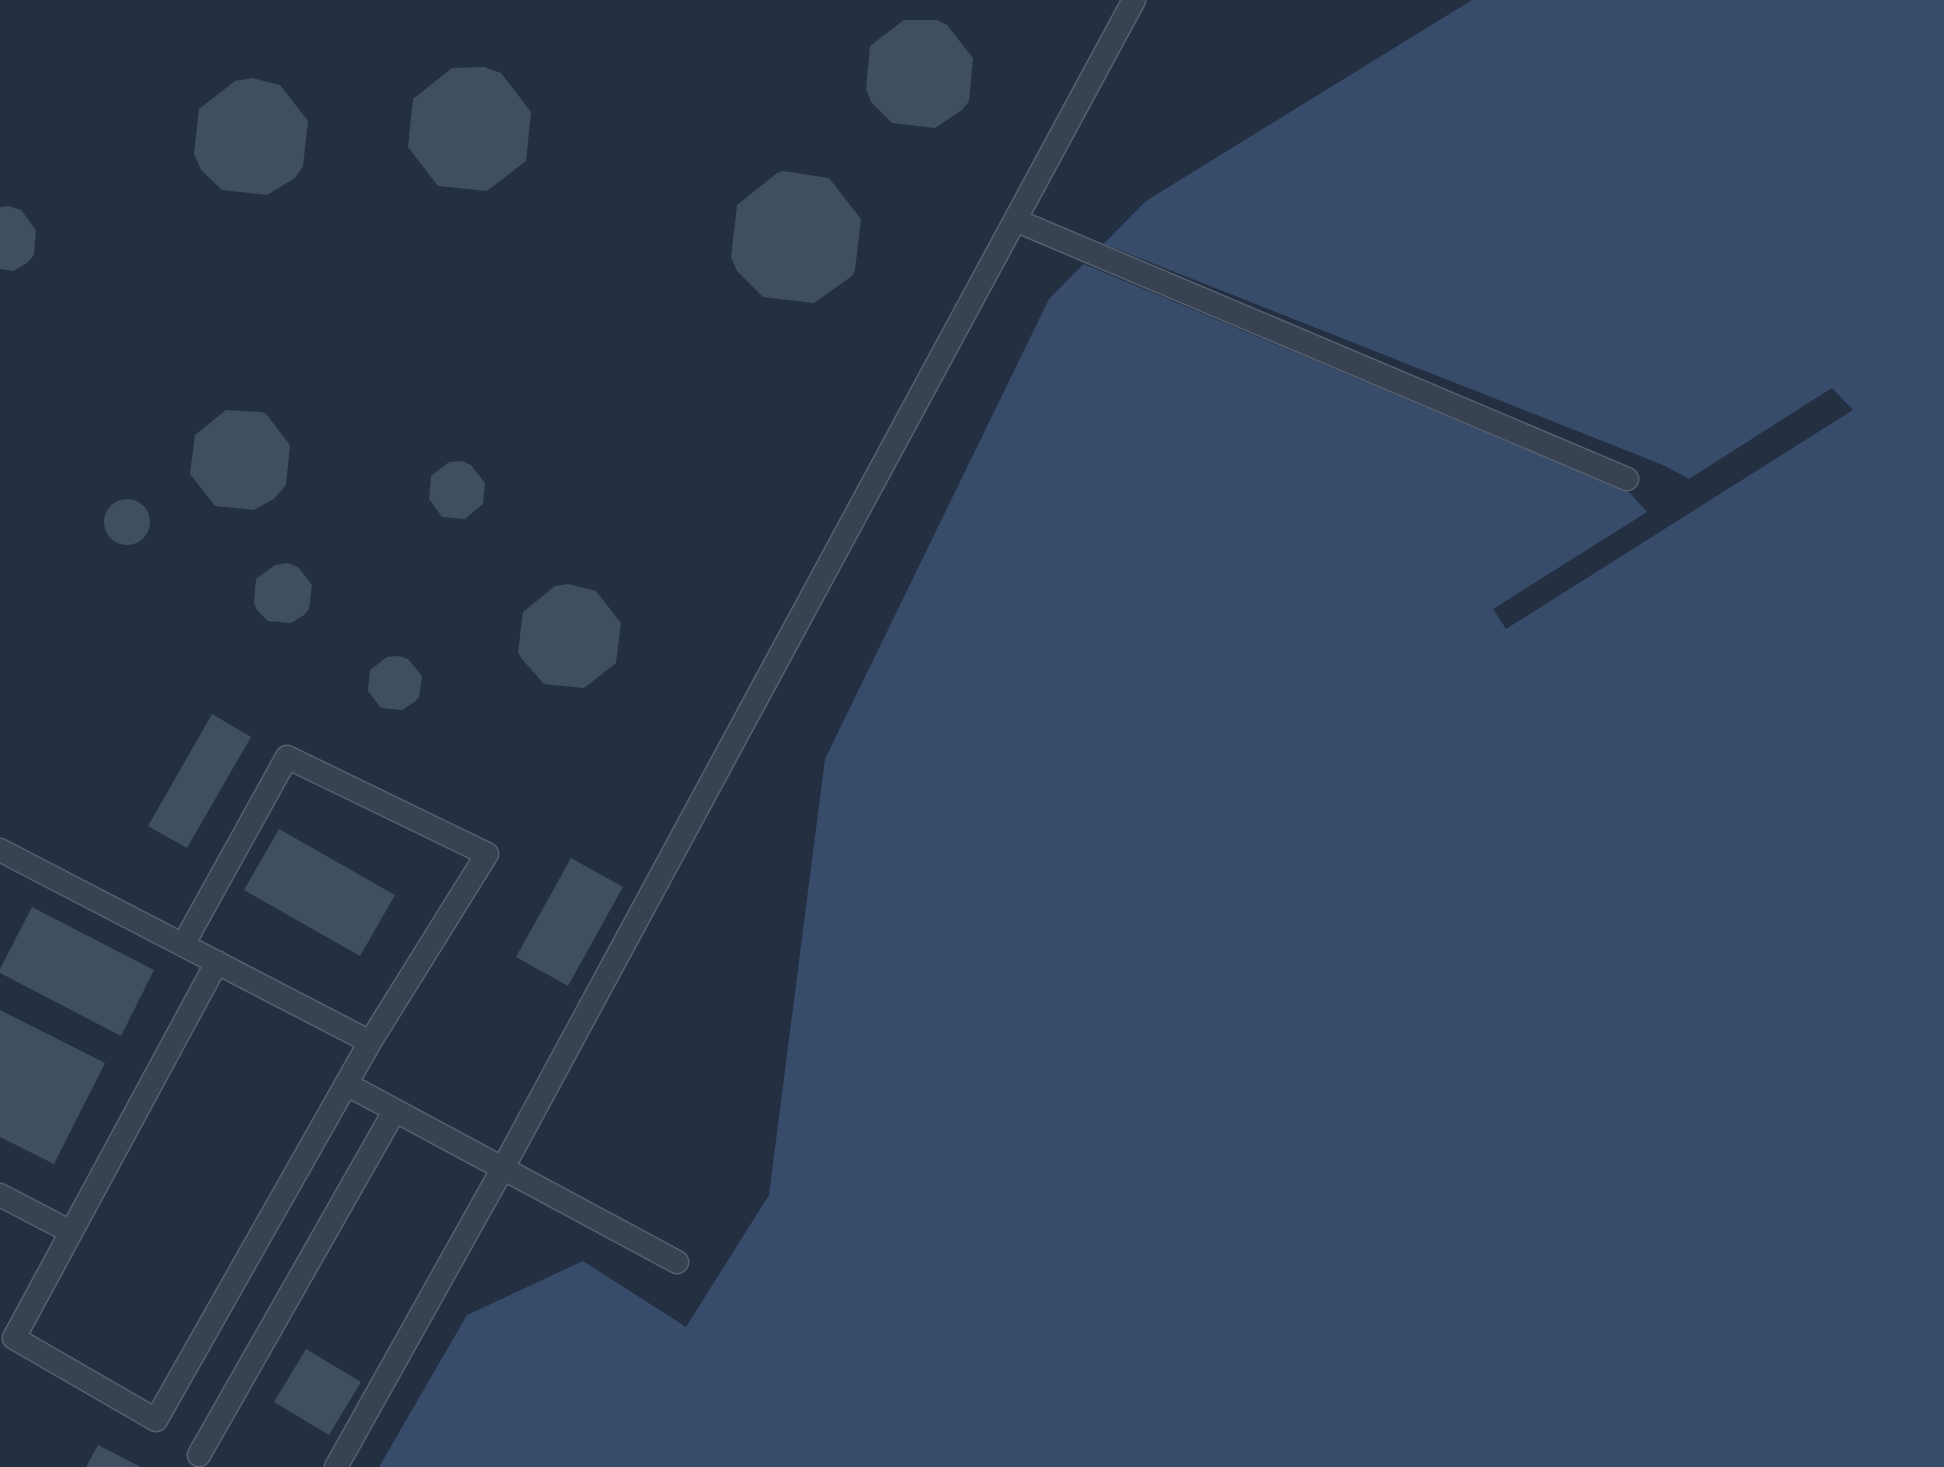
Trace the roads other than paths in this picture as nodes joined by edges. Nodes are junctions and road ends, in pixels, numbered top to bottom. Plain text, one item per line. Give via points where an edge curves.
1 (1134, 0) edge
2 (1015, 220) junction
3 (1627, 479) dead end
4 (0, 850) edge
5 (183, 945) junction
6 (217, 962) junction
7 (370, 1042) junction
8 (346, 1084) junction
9 (395, 1110) junction
10 (503, 1168) junction
11 (0, 1195) edge
12 (71, 1232) junction
13 (677, 1262) dead end
14 (199, 1455) dead end
15 (336, 1467) edge

1 - 2 lane
2 - 3 lane
2 - 10 lane
4 - 5 lane
5 - 6 lane
5 - 7 lane via 287,757 487,854
6 - 7 lane
6 - 12 lane
7 - 8 lane
8 - 9 lane
8 - 12 lane via 156,1420 14,1338
9 - 10 lane
9 - 14 lane
10 - 13 lane
10 - 15 lane
11 - 12 lane

